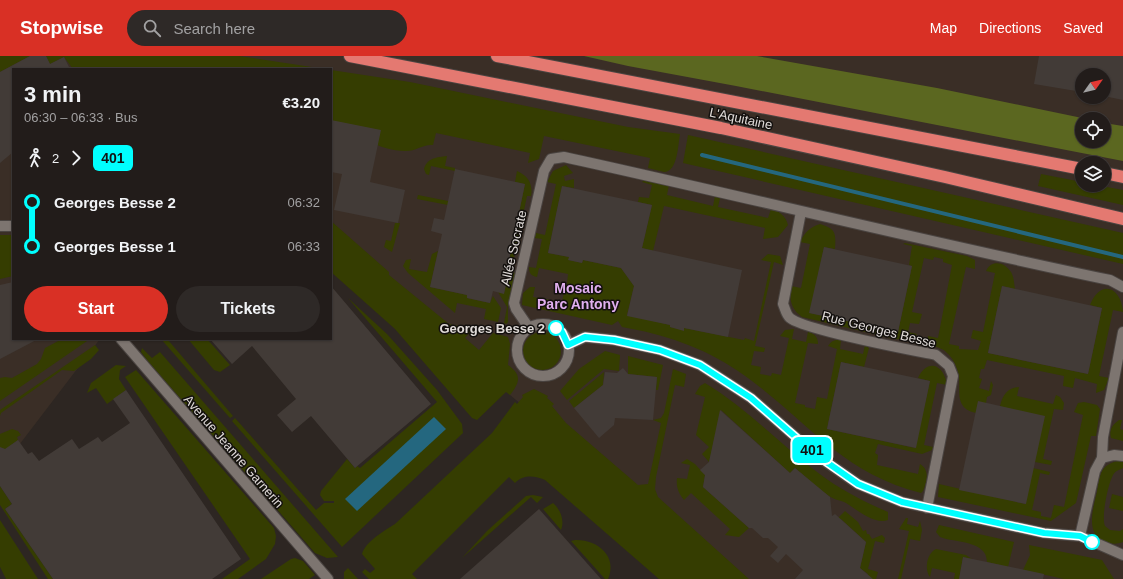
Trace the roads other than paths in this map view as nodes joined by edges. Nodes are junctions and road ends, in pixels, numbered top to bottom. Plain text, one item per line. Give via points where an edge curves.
1 (350, 56) edge
2 (497, 56) edge
3 (1075, 168) edge
4 (1111, 174) edge
5 (1123, 177) edge
6 (801, 212) junction
7 (1123, 219) edge
8 (0, 226) edge
9 (12, 226) edge
10 (1123, 287) edge
11 (528, 328) junction
12 (1123, 332) edge
13 (122, 340) edge
14 (568, 345) junction
15 (1123, 456) edge
16 (1102, 458) junction
17 (927, 508) junction
18 (1080, 536) junction
19 (1123, 555) edge
20 (328, 579) edge

1 - 7 highway, L'Aquitaine via 728,130
2 - 3 highway, L'Aquitaine
4 - 5 highway
6 - 10 street via 1110,280
6 - 11 street, Allée Socrate via 564,157 551,159 544,171 514,303
6 - 17 street, Rue Georges Besse via 783,304 789,317 799,323 825,330 936,355 949,366 953,376
8 - 9 street
11 - 14 street via 542,324 556,328 562,332
11 - 14 street via 520,337 516,353 523,368 535,376 549,376 563,368 567,361
12 - 16 street via 1103,437
13 - 20 street, Avenue Jeanne Garnerin
14 - 17 street via 585,337 614,340 660,350 700,365 751,398 815,454 858,484 902,502
15 - 16 street
16 - 18 street via 1095,472
17 - 18 street via 1044,533
18 - 19 street

